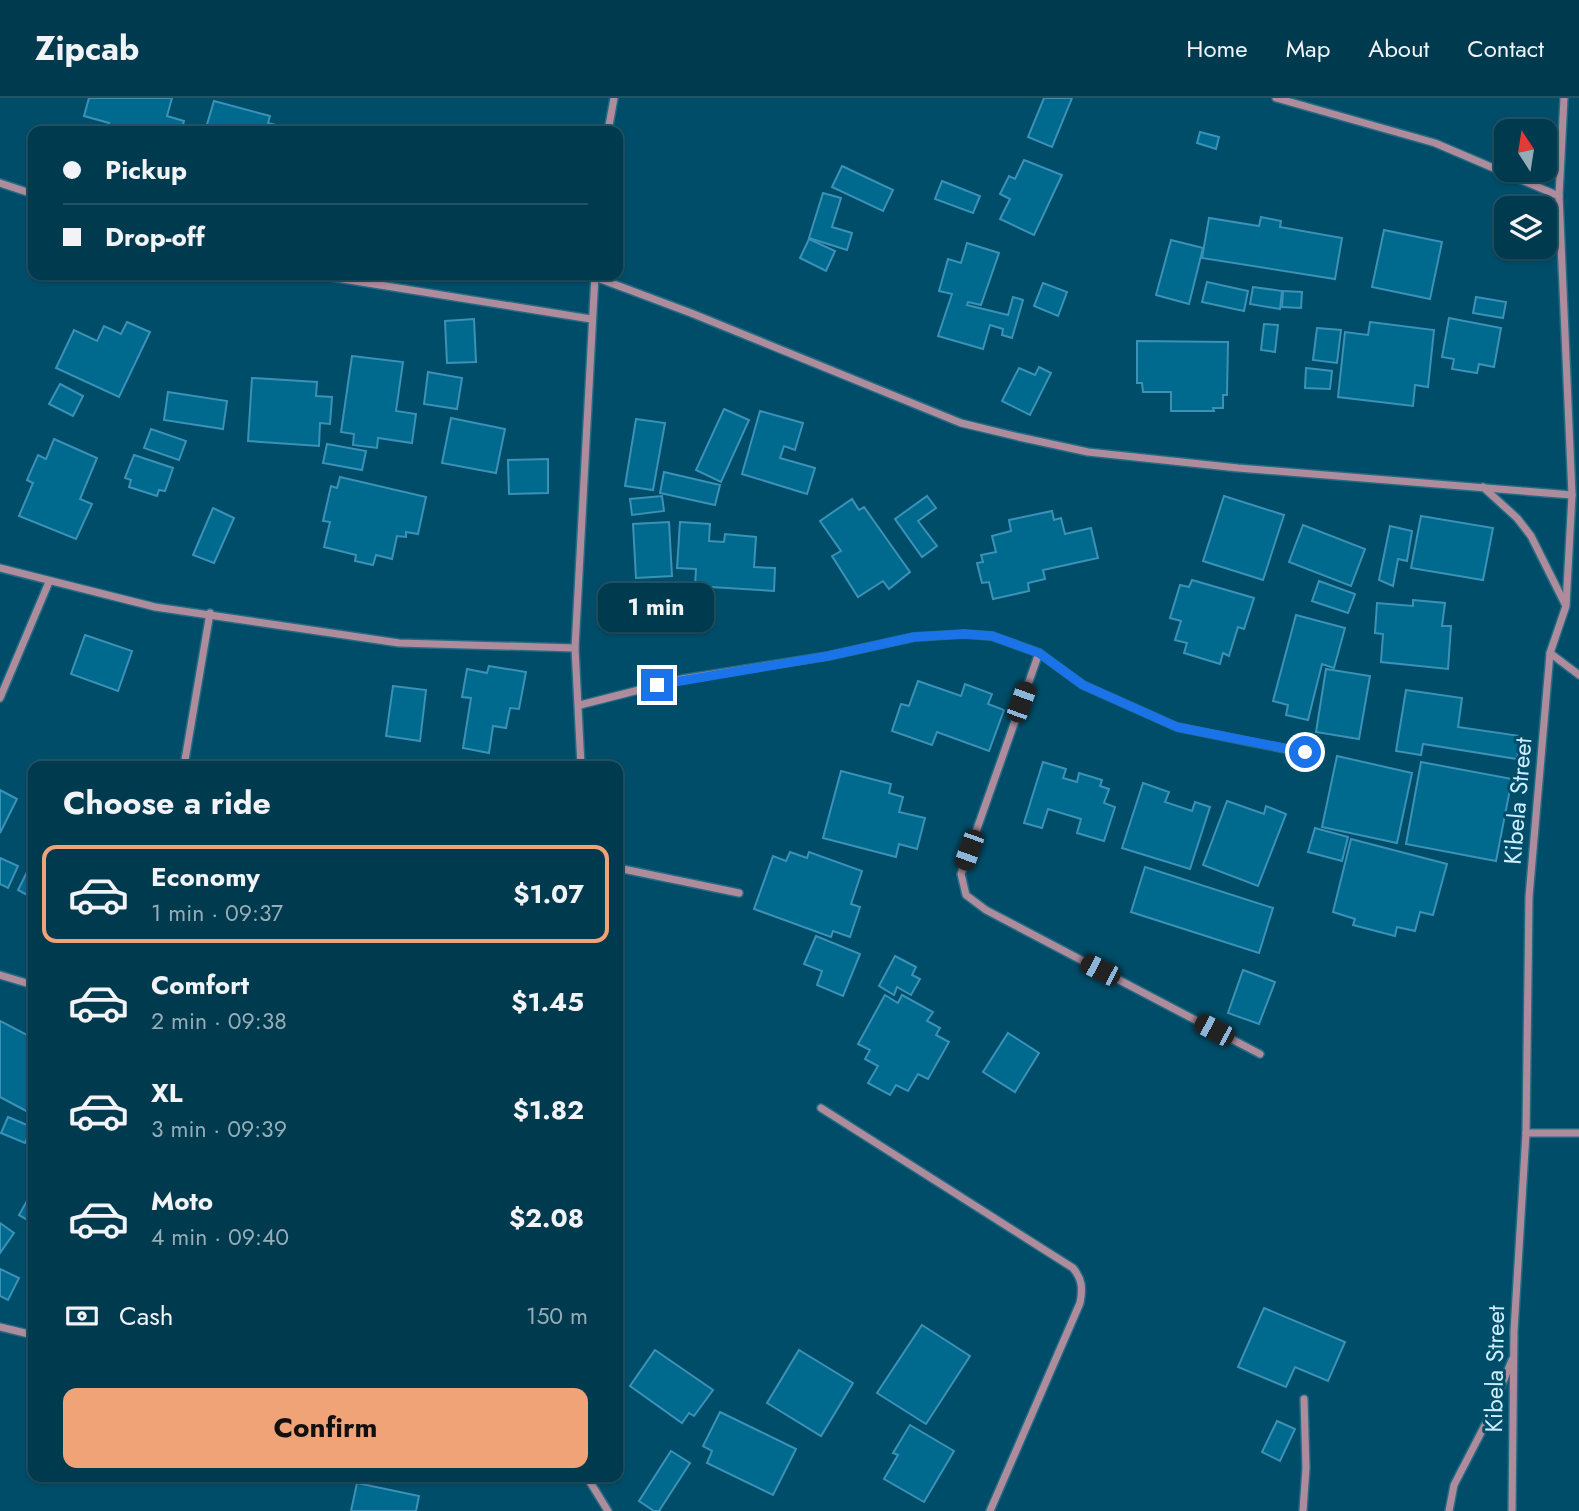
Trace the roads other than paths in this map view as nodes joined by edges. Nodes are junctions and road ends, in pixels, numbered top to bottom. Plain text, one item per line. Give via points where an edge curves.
1 (614, 98) edge
2 (1276, 98) edge
3 (1564, 98) edge
4 (609, 126) edge
5 (0, 183) edge
6 (28, 192) edge
7 (1559, 196) junction
8 (349, 280) edge
9 (595, 280) edge
10 (605, 280) edge
11 (592, 319) junction
12 (1482, 486) junction
13 (1572, 495) junction
14 (0, 568) edge
15 (49, 582) junction
16 (1566, 606) junction
17 (210, 613) junction
18 (575, 648) junction
19 (1039, 653) junction
20 (1550, 653) junction
21 (1579, 675) edge
22 (0, 698) edge
23 (580, 705) junction
24 (1305, 752) dead end
25 (185, 761) edge
26 (581, 761) edge
27 (623, 869) edge
28 (739, 893) dead end
29 (0, 975) edge
30 (28, 983) edge
31 (1260, 1054) dead end
32 (821, 1108) dead end
33 (1526, 1133) junction
34 (1579, 1133) edge
35 (0, 1327) edge
36 (28, 1334) edge
37 (1514, 1354) junction
38 (1304, 1399) dead end
39 (590, 1482) edge
40 (608, 1511) edge
41 (990, 1511) edge
42 (1303, 1511) edge
43 (1449, 1511) edge
44 (1512, 1511) edge

1 - 4 street
2 - 7 street via 1435,143
3 - 7 street, Kibela Street
5 - 6 street
7 - 13 street, Kibela Street
8 - 11 street
9 - 11 street
10 - 12 street via 961,423 1019,437 1088,452
11 - 18 street
12 - 13 street
12 - 16 street via 1531,536
13 - 16 street, Kibela Street
14 - 15 street
15 - 17 street via 155,607
15 - 22 street
16 - 20 street, Kibela Street
17 - 18 street via 399,643
17 - 25 street
18 - 23 street
19 - 23 street via 992,636 914,637 682,679
19 - 24 street via 1083,685 1177,727
19 - 31 street via 961,874 965,895 986,911
20 - 21 street
20 - 33 street, Kibela Street via 1529,897
23 - 26 street
27 - 28 street
29 - 30 street
32 - 41 street via 1080,1276 1080,1303
33 - 34 street
33 - 37 street, Kibela Street
35 - 36 street
37 - 43 street via 1454,1485
37 - 44 street, Kibela Street
38 - 42 street
39 - 40 street

